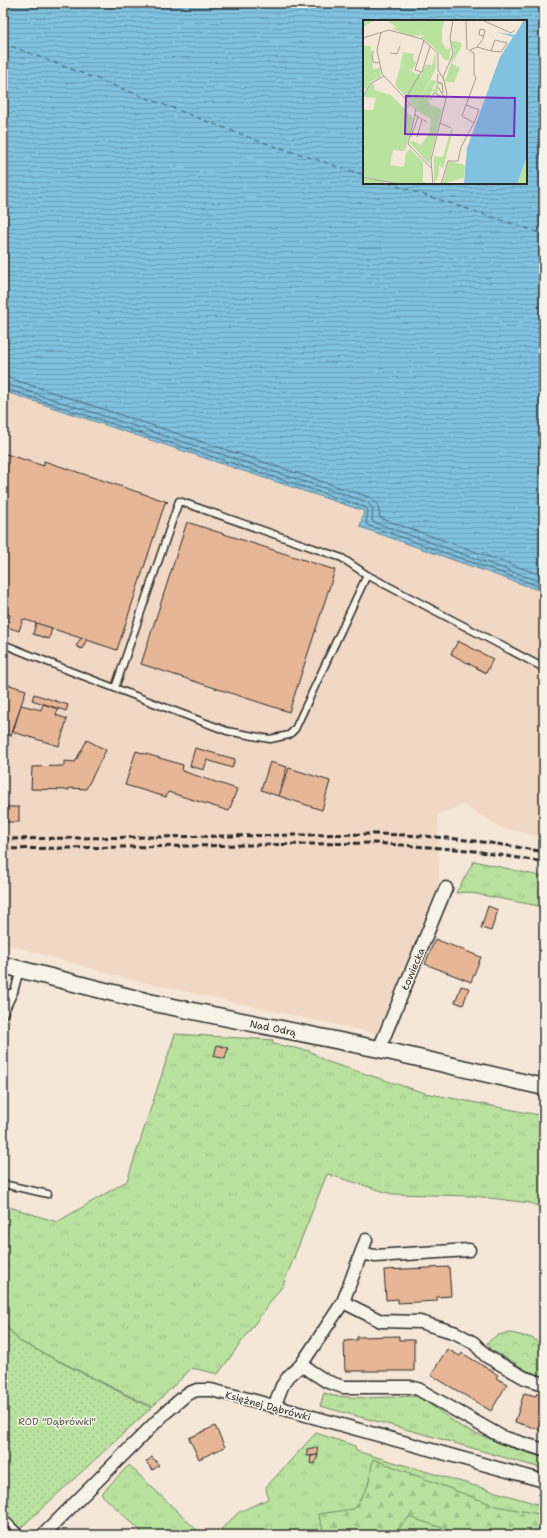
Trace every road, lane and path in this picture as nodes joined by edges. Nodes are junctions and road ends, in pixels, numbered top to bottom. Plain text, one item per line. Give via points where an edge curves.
1 (367, 575) junction
2 (3, 644) edge
3 (544, 668) edge
4 (115, 688) junction
5 (446, 888) dead end
6 (3, 965) edge
7 (20, 969) junction
8 (14, 992) junction
9 (3, 995) edge
10 (3, 1015) edge
11 (379, 1049) junction
12 (544, 1087) edge
13 (3, 1184) edge
14 (48, 1194) dead end
15 (366, 1240) dead end
16 (469, 1250) dead end
17 (362, 1253) junction
18 (343, 1302) junction
19 (301, 1365) junction
20 (544, 1384) edge
21 (274, 1408) junction
22 (544, 1450) edge
23 (544, 1481) edge
24 (3, 1517) edge
25 (21, 1535) edge
26 (43, 1535) edge

1 - 3 lane
1 - 4 lane via 295,729 289,735 270,739 227,731
1 - 4 lane via 342,558 179,501
2 - 4 lane
5 - 11 street, Łowiecka
6 - 7 street, Nad Odrą
7 - 8 lane
7 - 11 street, Nad Odrą via 149,1002
8 - 9 lane
8 - 10 lane
11 - 12 street, Nad Odrą
13 - 14 lane
15 - 17 street
16 - 17 street via 375,1256
17 - 18 street
18 - 19 street
18 - 20 street via 381,1321 420,1322 456,1333 474,1343 486,1356 525,1378
19 - 21 street via 282,1386
19 - 22 street via 326,1381 344,1387 418,1389 502,1437
21 - 23 street, Księżnej Dąbrówki
21 - 26 street, Księżnej Dąbrówki via 211,1390 198,1390 187,1394
24 - 25 lane

